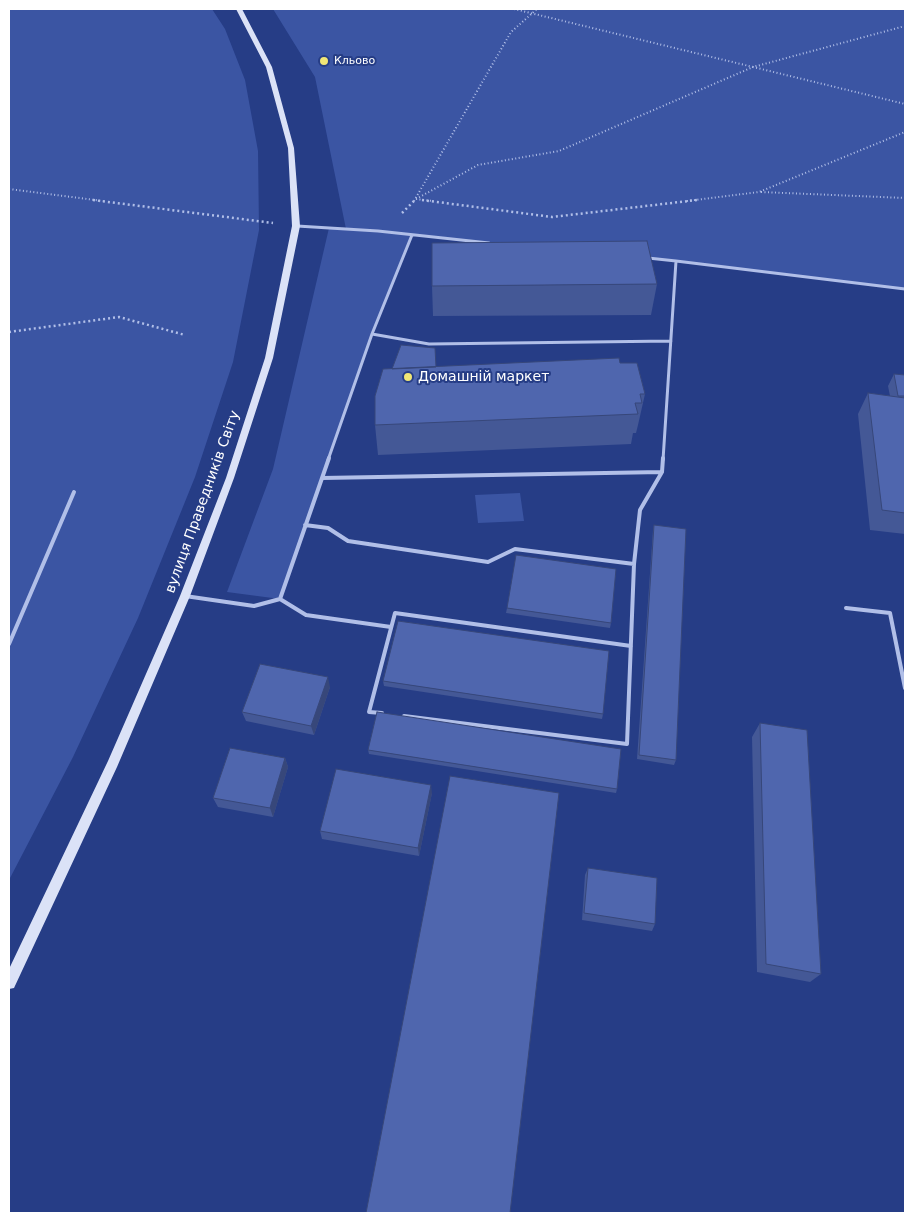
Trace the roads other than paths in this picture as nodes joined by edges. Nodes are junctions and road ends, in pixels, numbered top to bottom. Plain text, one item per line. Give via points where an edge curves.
1 (239, 9) edge
2 (296, 226) junction
3 (412, 235) junction
4 (490, 243) edge
5 (646, 258) edge
6 (676, 261) junction
7 (905, 289) edge
8 (372, 334) junction
9 (671, 341) junction
10 (662, 472) junction
11 (322, 478) junction
12 (74, 492) dead end
13 (305, 526) junction
14 (634, 564) junction
15 (185, 596) junction
16 (280, 598) junction
17 (846, 608) dead end
18 (391, 627) junction
19 (9, 644) edge
20 (631, 646) junction
21 (905, 688) edge
22 (389, 714) edge
23 (399, 715) edge
24 (9, 983) edge

1 - 2 main road, вулиця Праведників Світу via 269,68 291,148
2 - 3 lane
2 - 15 main road, вулиця Праведників Світу via 269,358 230,478
3 - 4 lane
3 - 8 lane
5 - 6 lane
6 - 7 lane
6 - 9 lane
8 - 9 lane via 429,344
8 - 11 lane
9 - 10 lane
10 - 11 lane
10 - 14 lane via 640,510
11 - 13 lane
12 - 19 lane
13 - 14 lane via 328,528 348,541 488,562 515,549
13 - 16 lane
14 - 20 lane
15 - 16 lane via 254,606
15 - 24 main road, вулиця Праведників Світу via 113,763
16 - 18 lane via 306,615
17 - 21 lane via 890,613
18 - 20 lane via 395,613
18 - 22 lane via 369,712
20 - 23 lane via 627,744

